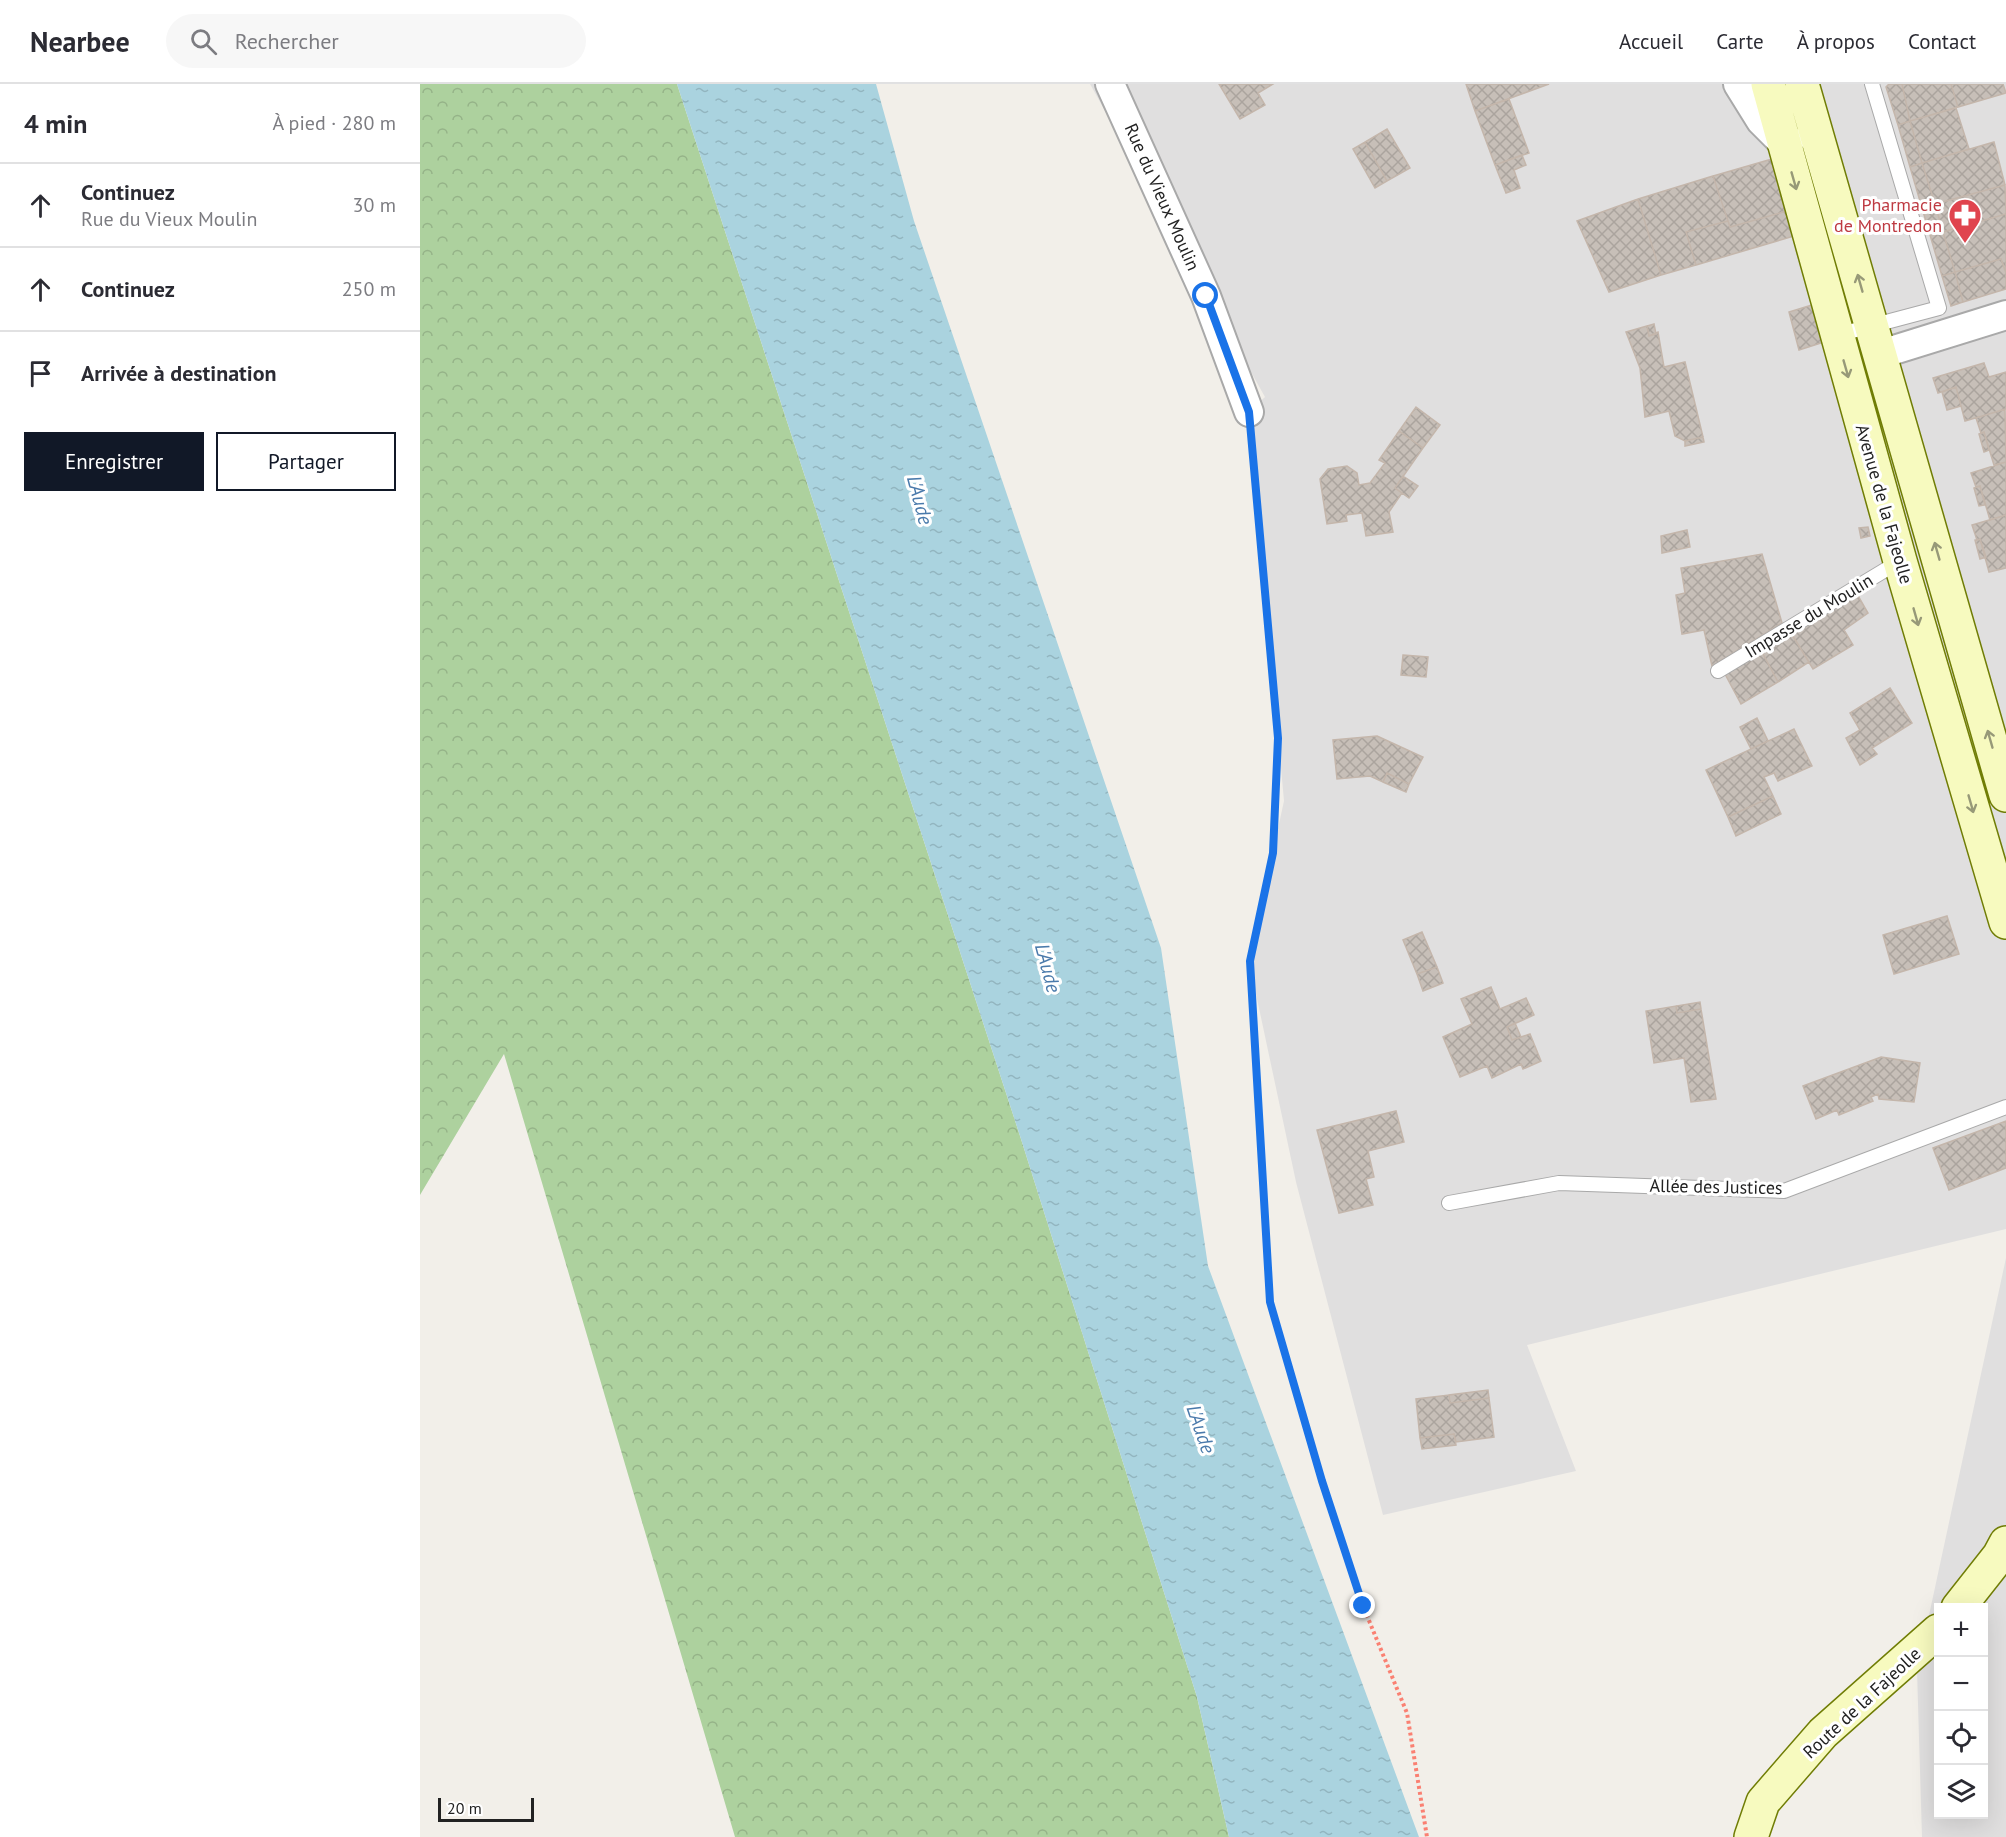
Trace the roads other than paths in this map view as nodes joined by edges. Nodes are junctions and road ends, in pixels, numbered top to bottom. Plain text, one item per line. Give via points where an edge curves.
1 (1110, 84) edge
2 (1738, 84) edge
3 (1768, 84) edge
4 (1802, 84) edge
5 (1872, 84) edge
6 (1816, 134) junction
7 (1783, 143) junction
8 (2006, 315) edge
9 (1837, 335) junction
10 (1877, 341) junction
11 (1249, 412) road end
12 (1900, 561) junction
13 (1718, 671) dead end
14 (2006, 795) edge
15 (2006, 922) edge
16 (2006, 1107) edge
17 (1449, 1203) dead end
18 (2006, 1543) edge
19 (1962, 1603) edge
20 (1934, 1635) edge
21 (1751, 1837) edge

1 - 11 street, Rue du Vieux Moulin via 1206,296
2 - 7 street via 1761,121
3 - 7 street, Avenue de la Fajeolle
4 - 6 street, Avenue de la Fajeolle
5 - 10 lane via 1939,308
6 - 7 street
10 -> 6 street, Avenue de la Fajeolle
7 -> 9 street, Avenue de la Fajeolle
8 - 10 street
9 - 10 lane
9 -> 12 street, Avenue de la Fajeolle
14 -> 10 street, Avenue de la Fajeolle
12 - 13 lane, Impasse du Moulin
12 -> 15 street, Avenue de la Fajeolle
16 - 17 lane, Allée des Justices via 1784,1191 1558,1183
18 - 19 street
20 - 21 street, Route de la Fajeolle via 1823,1733 1763,1802

